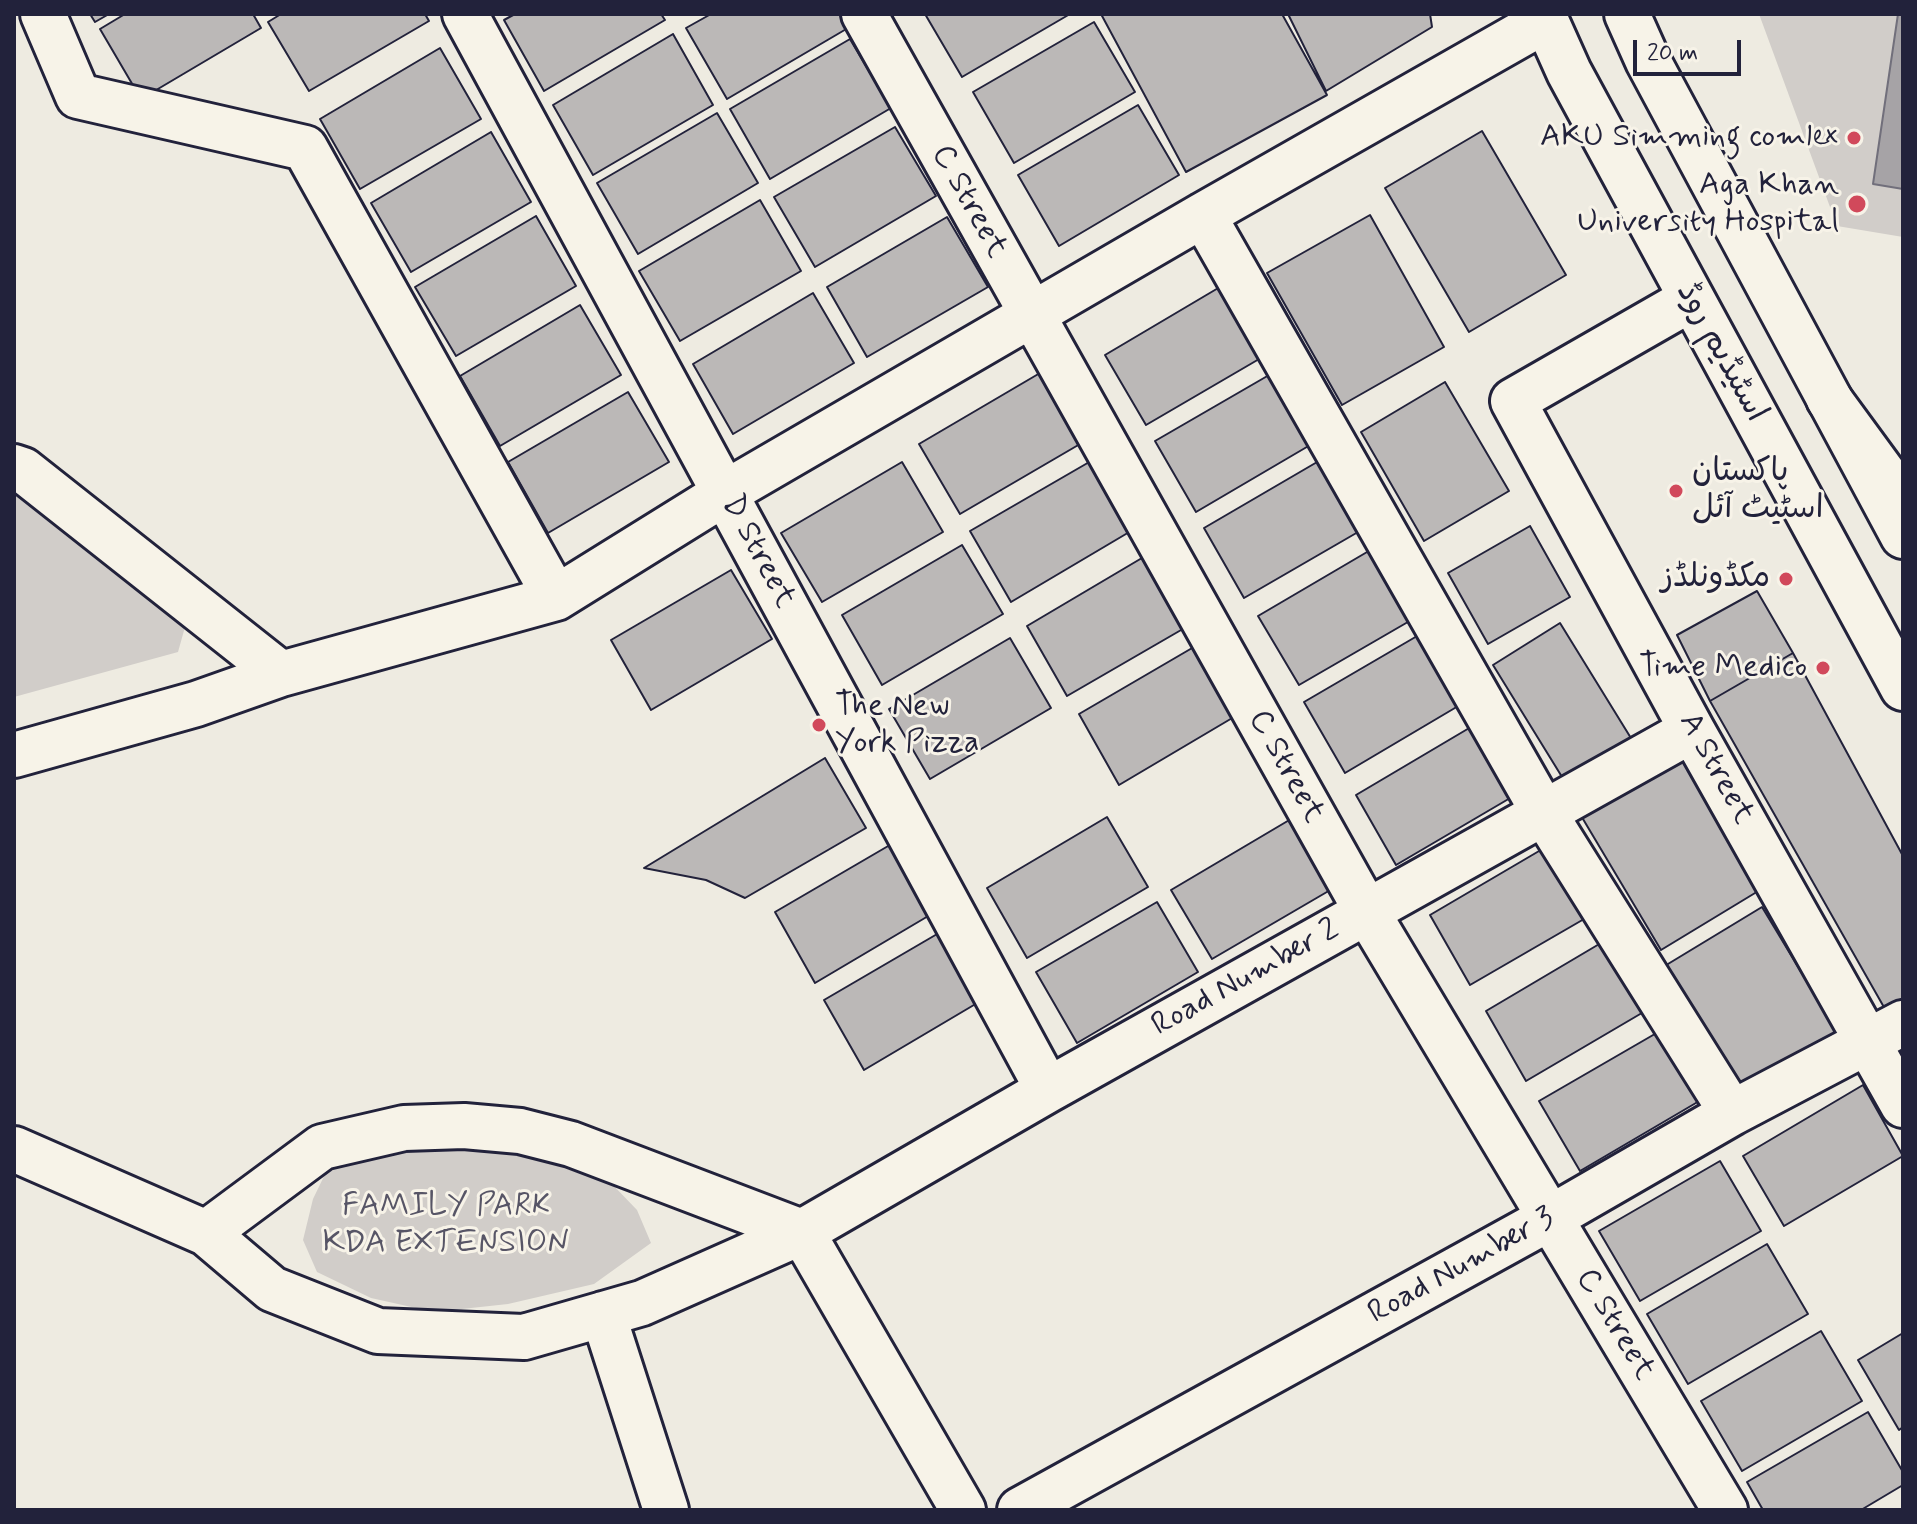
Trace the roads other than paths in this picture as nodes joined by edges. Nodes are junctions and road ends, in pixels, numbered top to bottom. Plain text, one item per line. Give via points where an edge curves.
1 (43, 14) edge
2 (465, 14) edge
3 (864, 14) edge
4 (1627, 14) edge
5 (1544, 17) edge
6 (1497, 29) edge
7 (1203, 215) junction
8 (1691, 299) junction
9 (1031, 315) junction
10 (1829, 399) junction
11 (14, 467) edge
12 (725, 493) junction
13 (1903, 500) edge
14 (1903, 536) edge
15 (556, 598) junction
16 (281, 674) junction
17 (1903, 688) edge
18 (1692, 730) junction
19 (14, 755) edge
20 (1544, 813) junction
21 (1367, 912) junction
22 (1885, 1033) edge
23 (1048, 1090) junction
24 (1903, 1105) edge
25 (1732, 1113) junction
26 (14, 1149) edge
27 (1550, 1218) junction
28 (802, 1232) junction
29 (206, 1233) junction
30 (603, 1314) junction
31 (666, 1510) edge
32 (963, 1510) edge
33 (1020, 1510) edge
34 (1725, 1510) edge

1 - 15 main road via 78,96 305,148
2 - 12 main road, D Street
3 - 9 main road, C Street
4 - 10 main road
5 - 6 main road
5 - 8 main road, اسٹیڈیم روڈ
6 - 7 main road
7 - 9 main road
7 - 20 main road
8 - 17 main road, اسٹیڈیم روڈ
8 - 18 main road, A Street via 1513,401
9 - 12 main road
9 - 21 main road, C Street
10 - 13 main road
10 - 14 main road
11 - 16 main road
12 - 15 main road
12 - 23 main road, D Street
15 - 16 main road
16 - 19 main road via 196,704
18 - 20 main road, Road Number 2
18 - 22 main road, A Street
20 - 21 main road, Road Number 2
20 - 25 main road
21 - 23 main road, Road Number 2
21 - 27 main road, C Street
22 - 24 main road, A Street
22 - 25 main road, Road Number 3
23 - 28 main road, Road Number 2
25 - 27 main road, Road Number 3
26 - 29 main road, Road Number 2
27 - 33 main road, Road Number 3
27 - 34 main road, C Street
28 - 29 main road via 571,1144 520,1131 464,1126 404,1128 322,1147
28 - 30 main road, Road Number 2 via 642,1303
28 - 32 main road
29 - 30 main road, Road Number 2 via 272,1289 378,1331 524,1337
30 - 31 main road

